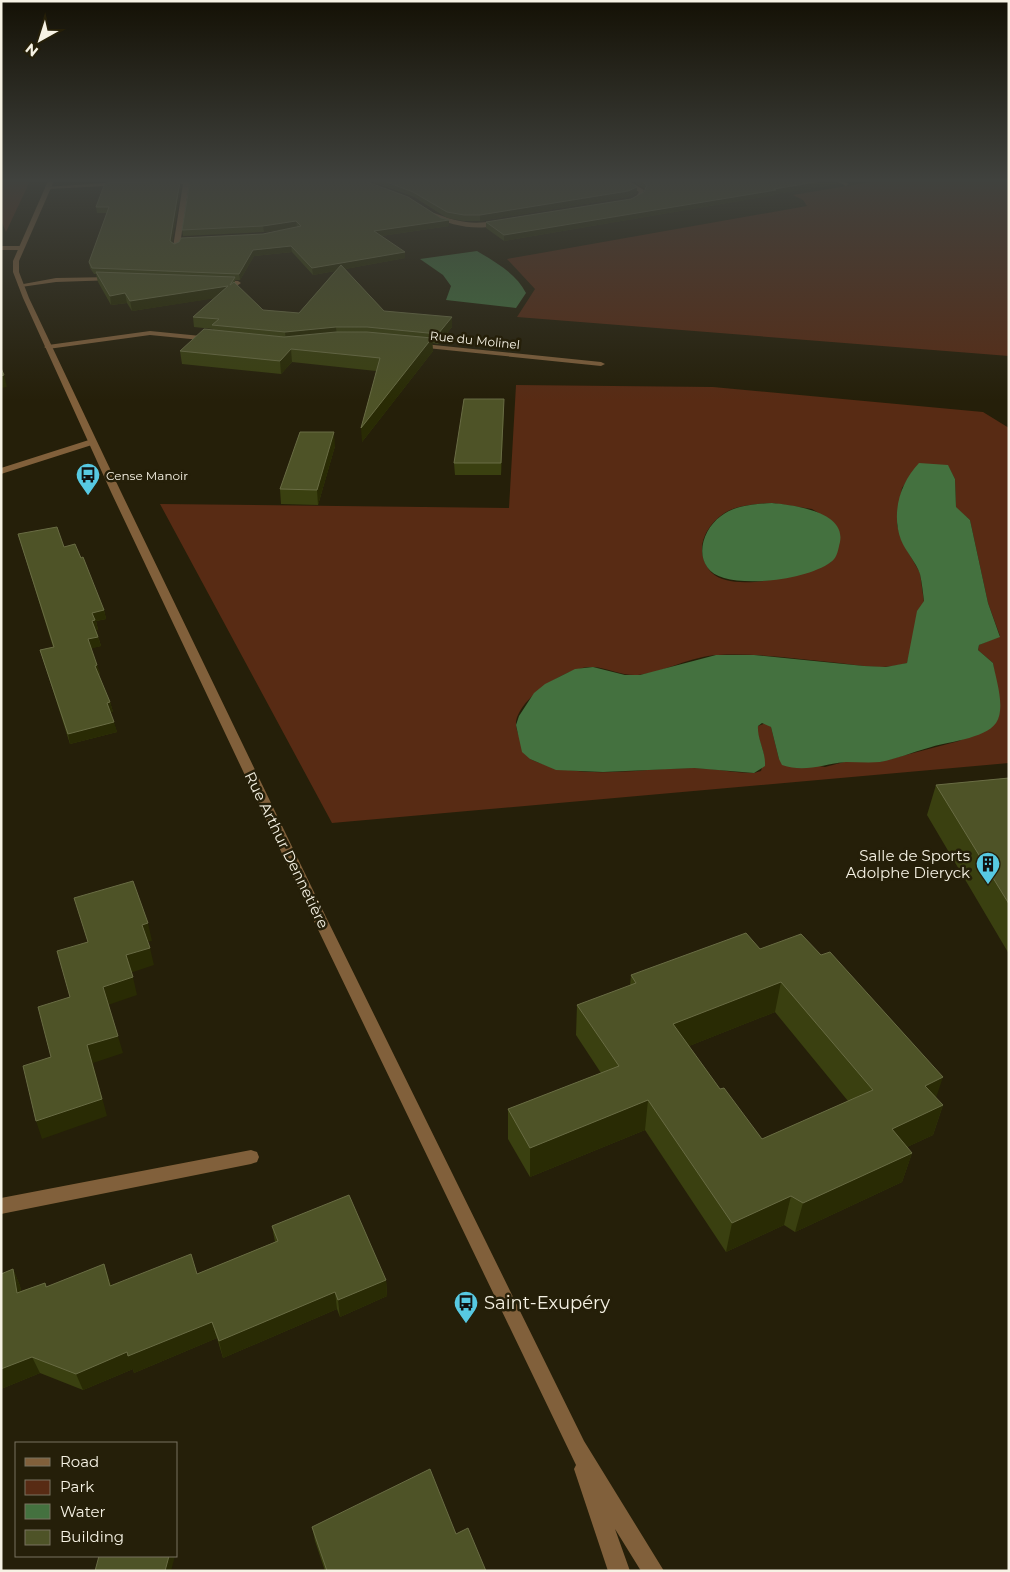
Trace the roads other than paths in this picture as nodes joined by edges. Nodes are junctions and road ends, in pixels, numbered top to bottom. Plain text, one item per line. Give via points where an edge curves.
1 (18, 254) edge
2 (120, 279) edge
3 (209, 282) edge
4 (238, 283) edge
5 (21, 285) junction
6 (221, 340) edge
7 (406, 344) edge
8 (48, 347) junction
9 (601, 364) dead end
10 (92, 442) junction
11 (1, 471) edge
12 (251, 1157) dead end
13 (1, 1206) edge
14 (576, 1448) junction
15 (619, 1571) edge
16 (653, 1571) edge

1 - 5 street, Rue Arthur Dennetière via 15,267
2 - 5 street via 56,280
3 - 4 street
5 - 8 street, Rue Arthur Dennetière
6 - 8 street via 150,333
7 - 9 street, Rue du Molinel
8 - 10 street, Rue Arthur Dennetière
10 - 11 street
10 - 14 street, Rue Arthur Dennetière
12 - 13 street
14 - 15 street, Rue Arthur Dennetière
14 - 16 street, Rue Arthur Dennetière

